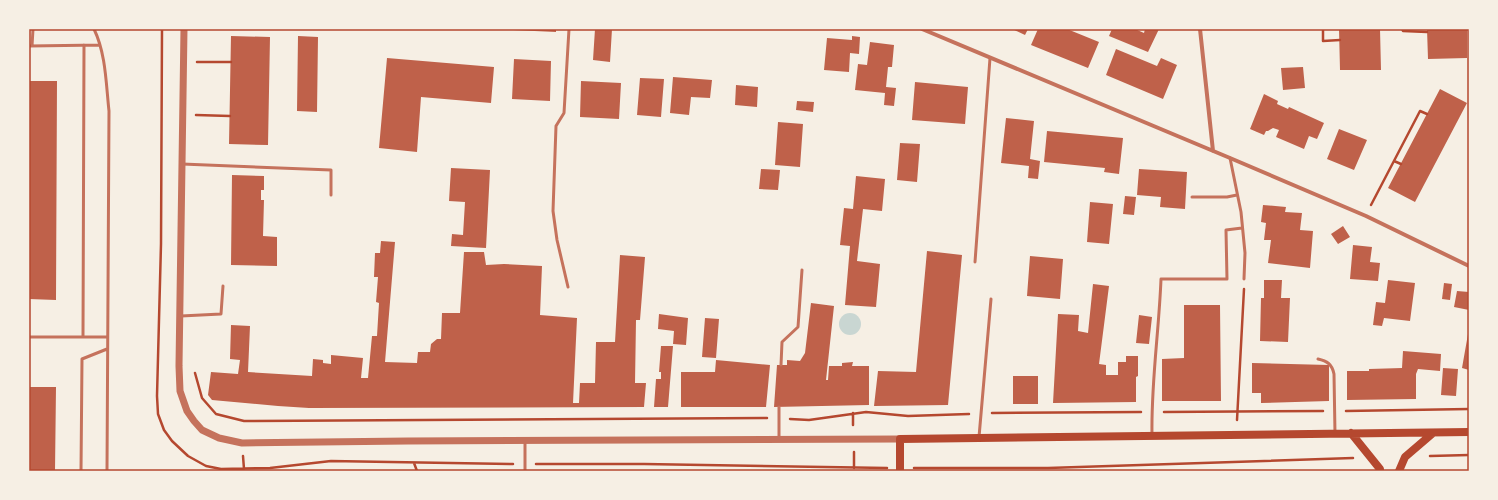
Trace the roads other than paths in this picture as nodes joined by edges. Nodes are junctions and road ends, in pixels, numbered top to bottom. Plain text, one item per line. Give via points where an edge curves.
1 (33, 29) edge
2 (94, 29) edge
3 (184, 29) edge
4 (569, 29) edge
5 (922, 29) edge
6 (1200, 29) edge
7 (100, 45) junction
8 (31, 46) edge
9 (84, 46) junction
10 (990, 58) junction
11 (1213, 151) junction
12 (1230, 158) junction
13 (182, 164) junction
14 (331, 195) dead end
15 (1237, 195) junction
16 (1192, 197) dead end
17 (1242, 228) junction
18 (974, 262) dead end
19 (1469, 266) edge
20 (802, 270) dead end
21 (1244, 279) road end
22 (223, 286) dead end
23 (568, 287) dead end
24 (991, 299) dead end
25 (180, 316) junction
26 (29, 337) edge
27 (83, 337) junction
28 (107, 337) junction
29 (107, 349) junction
30 (1318, 359) dead end
31 (781, 365) dead end
32 (779, 407) dead end
33 (1469, 432) edge
34 (1351, 433) junction
35 (1433, 433) junction
36 (1335, 434) junction
37 (1152, 436) junction
38 (979, 438) junction
39 (900, 439) junction
40 (525, 440) junction
41 (779, 440) junction
42 (900, 470) edge
43 (81, 471) edge
44 (107, 471) edge
45 (525, 471) edge
46 (1380, 471) edge
47 (1400, 471) edge

1 - 8 lane
2 - 7 lane
3 - 13 street
4 - 23 lane via 564,114 556,126 553,212
5 - 10 street
6 - 11 street
7 - 9 lane
7 - 28 lane via 109,111
8 - 9 lane
9 - 27 lane
10 - 11 street
10 - 18 lane
11 - 12 street
12 - 15 lane
12 - 19 street via 1366,216
13 - 14 lane via 331,170
13 - 25 street
15 - 16 lane
15 - 17 lane
17 - 21 lane via 1245,253
17 - 37 lane via 1226,230 1227,279 1161,279 1151,412
20 - 31 lane via 798,327 782,342
22 - 25 lane via 221,314
24 - 38 lane
25 - 40 street via 180,391 187,411 202,430 219,438 242,443
26 - 27 lane
27 - 28 lane
28 - 29 lane
29 - 43 lane via 82,359
29 - 44 lane
30 - 36 lane via 1333,367
32 - 41 lane
33 - 35 main road
34 - 35 main road
34 - 36 main road
34 - 46 main road
35 - 47 main road via 1405,457
36 - 37 main road
37 - 38 main road
38 - 39 main road
39 - 41 street
39 - 42 main road
40 - 41 street
40 - 45 lane

